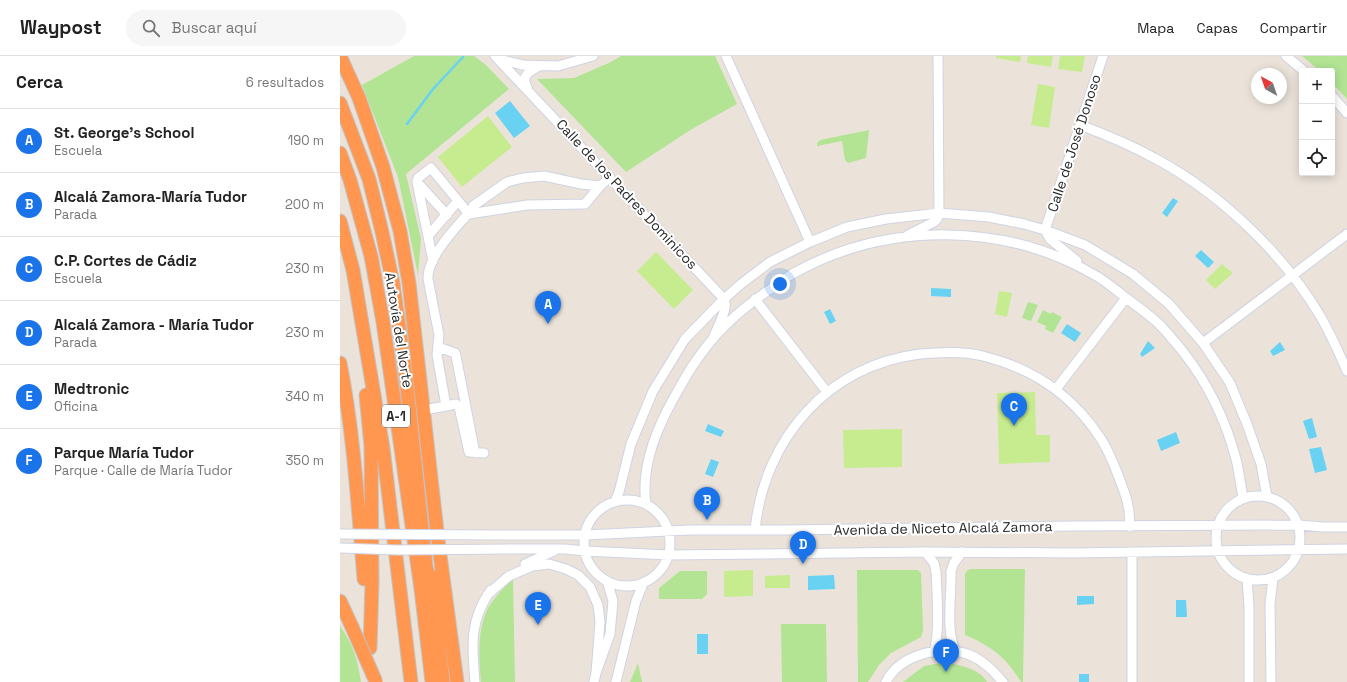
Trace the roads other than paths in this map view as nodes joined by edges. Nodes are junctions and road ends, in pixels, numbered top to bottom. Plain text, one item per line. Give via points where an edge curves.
1 (340, 56) edge
2 (593, 56) edge
3 (726, 56) edge
4 (938, 56) edge
5 (1103, 56) edge
6 (1286, 56) edge
7 (497, 57) edge
8 (539, 66) junction
9 (1300, 68) edge
10 (528, 91) junction
11 (1335, 99) edge
12 (340, 103) edge
13 (1347, 113) edge
14 (1080, 125) junction
15 (340, 153) edge
16 (610, 177) junction
17 (417, 182) junction
18 (600, 186) junction
19 (458, 201) junction
20 (471, 210) junction
21 (939, 213) junction
22 (447, 216) junction
23 (340, 221) edge
24 (1046, 230) junction
25 (1347, 234) edge
26 (428, 236) junction
27 (906, 237) junction
28 (810, 242) junction
29 (433, 261) junction
30 (353, 270) junction
31 (1292, 276) junction
32 (1100, 277) junction
33 (1126, 298) junction
34 (724, 299) junction
35 (755, 299) junction
36 (712, 341) junction
37 (1203, 343) junction
38 (438, 348) junction
39 (417, 355) junction
40 (340, 363) edge
41 (1347, 371) edge
42 (1056, 389) junction
43 (827, 392) junction
44 (446, 406) junction
45 (424, 410) junction
46 (475, 453) junction
47 (484, 453) dead end
48 (1268, 497) junction
49 (1244, 498) junction
50 (615, 501) junction
51 (646, 504) junction
52 (1299, 525) junction
53 (1218, 526) junction
54 (1130, 527) junction
55 (1347, 527) edge
56 (668, 530) junction
57 (755, 530) junction
58 (340, 534) edge
59 (585, 535) junction
60 (340, 548) edge
61 (557, 549) junction
62 (1347, 549) edge
63 (1218, 550) junction
64 (1299, 550) junction
65 (585, 551) junction
66 (925, 552) junction
67 (962, 552) junction
68 (1132, 552) junction
69 (669, 555) junction
70 (1273, 578) junction
71 (1246, 579) junction
72 (607, 581) junction
73 (644, 582) junction
74 (431, 585) junction
75 (488, 595) junction
76 (340, 601) edge
77 (340, 618) edge
78 (350, 628) junction
79 (370, 648) junction
80 (956, 651) junction
81 (934, 652) junction
82 (595, 678) edge
83 (372, 682) edge
84 (376, 682) edge
85 (411, 682) edge
86 (432, 682) edge
87 (443, 682) edge
88 (457, 682) edge
89 (475, 682) edge
90 (616, 682) edge
91 (886, 682) edge
92 (1003, 682) edge
93 (1132, 682) edge
94 (1249, 682) edge
95 (1271, 682) edge

1 - 39 highway via 362,105 383,167 400,231
2 - 8 street via 558,66
3 - 28 street
4 - 21 street
5 - 14 street, Calle de José Donoso
6 - 9 street
7 - 8 street via 523,65
7 - 10 street, Calle de los Padres Dominicos
8 - 10 street via 528,72 524,79
10 - 16 street, Calle de los Padres Dominicos
11 - 13 street
12 - 74 highway via 369,179 393,283 426,567
14 - 24 street, Calle de José Donoso
14 - 31 street via 1126,143 1182,174 1235,215
15 - 86 highway, Autovía del Norte / A-1 via 371,256 383,322
16 - 18 street
16 - 34 street, Calle de los Padres Dominicos
17 - 19 street via 418,178 432,168
17 - 22 street
17 - 26 street
18 - 20 street via 585,204 527,205
18 - 20 street via 544,176 522,178 507,182
19 - 20 street
19 - 22 street
20 - 29 street via 442,243
21 - 24 street via 989,217
21 - 27 street via 934,222
21 - 28 street via 886,219 847,227
22 - 26 street
23 - 30 highway, A-1
24 - 32 street via 1050,239
24 - 37 street via 1084,245 1133,274 1169,304
25 - 31 street
26 - 29 street
27 - 32 street via 971,235 1016,243 1059,257
27 - 35 street via 837,253 794,273
28 - 34 street via 770,262
29 - 38 street via 428,275 439,335
30 - 79 highway via 352,310 365,387 371,446
30 - 85 highway, A-1 via 383,448
31 - 37 street
31 - 41 street via 1319,314
32 - 33 street
33 - 42 street
33 - 49 street via 1158,322 1184,352 1206,386 1223,422 1236,459
34 - 36 street via 726,308
34 - 50 street via 684,339 653,391 631,444
35 - 36 street
35 - 43 street
36 - 51 street via 696,360 670,403 650,451 645,475
37 - 48 street via 1233,390 1261,464
38 - 44 street
38 - 46 street via 456,356
39 - 45 highway
39 - 74 highway via 418,407
40 - 79 highway via 348,406
42 - 43 street via 1021,368 982,356 942,352 901,356 862,370
42 - 54 street via 1090,422 1108,450 1119,474 1128,506
43 - 57 street via 791,431 777,454 766,478
44 - 45 street
44 - 46 street via 459,406 468,450
45 - 88 highway
46 - 47 street
48 - 49 street
48 - 52 street via 1278,500 1287,507
49 - 53 street via 1232,505
50 - 51 street via 630,500
50 - 59 street via 598,511 589,523
51 - 56 street via 659,514
52 - 53 street, Avenida de Niceto Alcalá Zamora
52 - 55 street, Avenida de Niceto Alcalá Zamora
52 - 64 street
53 - 54 street, Avenida de Niceto Alcalá Zamora
53 - 63 street
54 - 57 street, Avenida de Niceto Alcalá Zamora
56 - 57 street, Avenida de Niceto Alcalá Zamora
56 - 59 street, Avenida de Niceto Alcalá Zamora
56 - 69 street
58 - 59 street, Avenida de Niceto Alcalá Zamora, bridge
59 - 65 street
60 - 61 street, Avenida de Niceto Alcalá Zamora, bridge
61 - 65 street, Avenida de Niceto Alcalá Zamora
61 - 75 street via 502,575
62 - 64 street, Avenida de Niceto Alcalá Zamora
63 - 64 street, Avenida de Niceto Alcalá Zamora
63 - 68 street, Avenida de Niceto Alcalá Zamora
63 - 71 street via 1228,568
64 - 70 street via 1294,562
65 - 69 street, Avenida de Niceto Alcalá Zamora
65 - 72 street via 588,562 595,572
66 - 67 street, Avenida de Niceto Alcalá Zamora
66 - 69 street, Avenida de Niceto Alcalá Zamora
66 - 81 street via 934,562 936,572 937,633
67 - 68 street, Avenida de Niceto Alcalá Zamora
67 - 80 street via 951,571 950,633
68 - 93 street
69 - 73 street via 657,574
70 - 71 street via 1260,581
70 - 95 street via 1270,604
71 - 94 street via 1249,606
72 - 73 street via 623,586
72 - 82 street via 613,601 610,634
73 - 90 street via 636,601
74 - 87 highway
75 - 82 street via 509,576 532,566 549,564 578,575 590,587 598,605 600,622
75 - 89 street via 474,627 472,654
76 - 78 highway
77 - 78 highway
78 - 84 highway, bridge
79 - 83 highway
80 - 81 street
80 - 92 street via 987,665
81 - 91 street via 902,664

